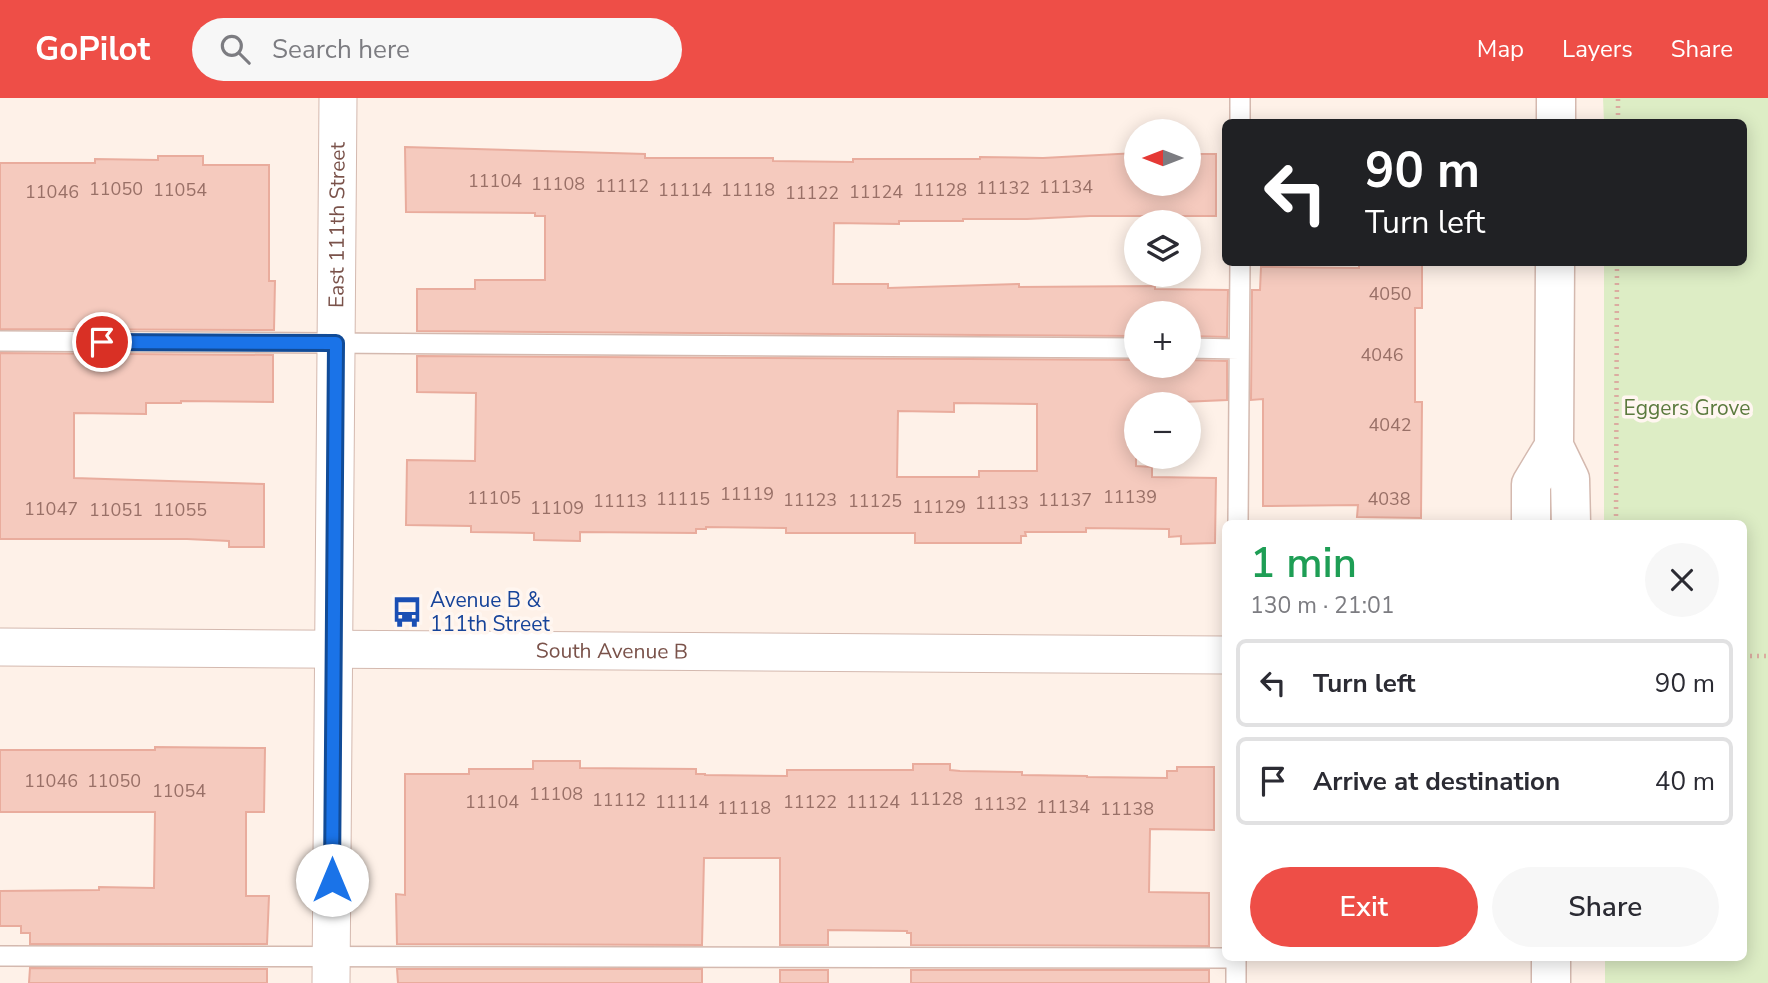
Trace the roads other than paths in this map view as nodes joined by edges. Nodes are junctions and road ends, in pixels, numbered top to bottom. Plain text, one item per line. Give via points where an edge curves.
1 (338, 98) edge
2 (1240, 98) edge
3 (1556, 98) edge
4 (1240, 119) edge
5 (1556, 119) edge
6 (1240, 266) edge
7 (1555, 266) edge
8 (0, 341) edge
9 (336, 343) junction
10 (1124, 348) edge
11 (1201, 348) edge
12 (1239, 349) junction
13 (1554, 446) junction
14 (1238, 520) edge
15 (1531, 520) edge
16 (1571, 520) edge
17 (0, 647) edge
18 (333, 649) junction
19 (1222, 655) edge
20 (0, 956) edge
21 (1222, 958) edge
22 (1236, 961) edge
23 (1552, 961) edge
24 (331, 970) edge
25 (1236, 983) edge
26 (1551, 983) edge

1 - 9 street, East 111th Street
2 - 4 lane
3 - 5 street
6 - 12 lane
7 - 13 street
8 - 9 lane
9 - 10 lane
9 - 18 street, East 111th Street
11 - 12 lane
12 - 14 lane
13 - 15 street via 1531,484
13 - 16 street via 1570,479
17 - 18 street, South Avenue B
18 - 19 street, South Avenue B
18 - 24 street, East 111th Street
20 - 24 lane
21 - 24 lane
22 - 25 lane
23 - 26 street

